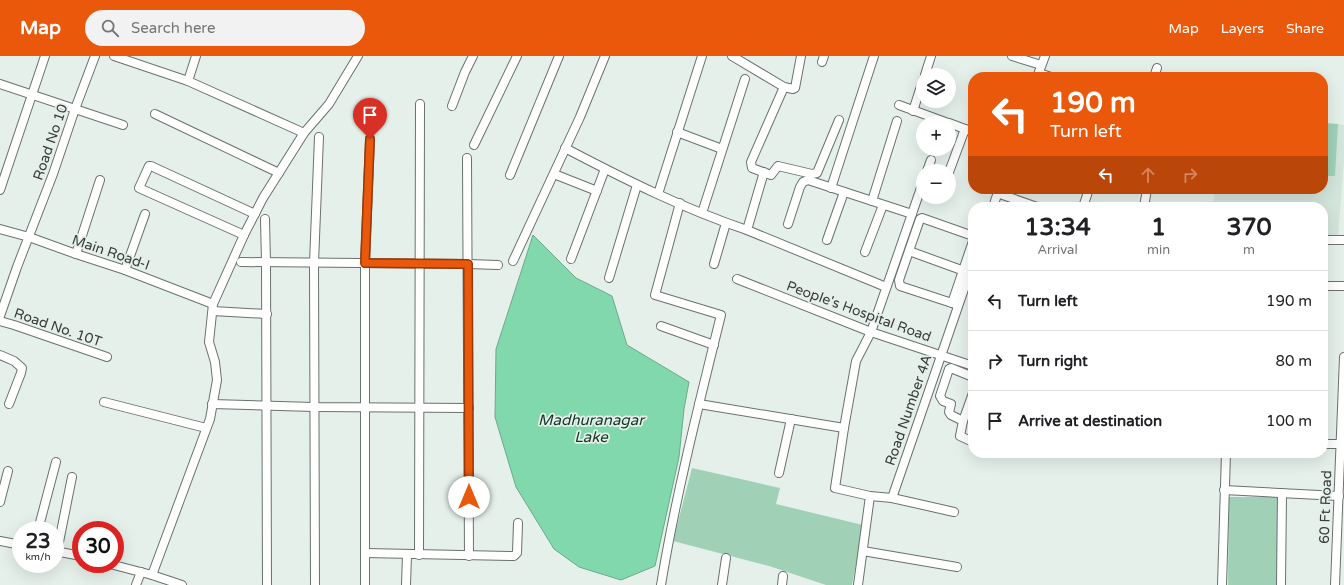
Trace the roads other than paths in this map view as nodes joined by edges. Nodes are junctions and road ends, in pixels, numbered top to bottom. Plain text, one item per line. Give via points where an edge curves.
1 (46, 56) edge
2 (95, 56) edge
3 (114, 56) edge
4 (196, 56) edge
5 (358, 56) edge
6 (473, 56) edge
7 (517, 56) edge
8 (559, 56) edge
9 (605, 56) edge
10 (702, 56) edge
11 (732, 56) edge
12 (801, 56) edge
13 (874, 56) edge
14 (931, 56) edge
15 (1012, 56) edge
16 (1045, 56) edge
17 (927, 68) edge
18 (1157, 68) dead end
19 (1039, 72) edge
20 (1156, 72) edge
21 (745, 79) dead end
22 (188, 81) junction
23 (0, 84) edge
24 (784, 87) junction
25 (33, 94) junction
26 (916, 102) edge
27 (420, 104) dead end
28 (899, 105) dead end
29 (452, 106) dead end
30 (75, 109) junction
31 (913, 111) junction
32 (155, 114) dead end
33 (928, 116) edge
34 (839, 120) dead end
35 (897, 121) dead end
36 (123, 125) dead end
37 (956, 126) edge
38 (968, 131) edge
39 (677, 132) junction
40 (304, 133) junction
41 (968, 133) edge
42 (318, 137) dead end
43 (370, 139) dead end
44 (474, 145) dead end
45 (565, 148) junction
46 (722, 149) junction
47 (468, 158) dead end
48 (931, 160) dead end
49 (930, 164) edge
50 (953, 164) edge
51 (605, 169) junction
52 (764, 172) junction
53 (279, 173) junction
54 (554, 174) junction
55 (510, 175) dead end
56 (100, 180) dead end
57 (637, 185) junction
58 (831, 188) junction
59 (0, 190) edge
60 (596, 191) junction
61 (844, 192) junction
62 (658, 194) junction
63 (1005, 194) edge
64 (872, 201) junction
65 (916, 202) edge
66 (1025, 202) edge
67 (680, 203) junction
68 (883, 205) junction
69 (145, 214) dead end
70 (255, 214) junction
71 (702, 214) junction
72 (912, 214) junction
73 (265, 219) dead end
74 (726, 223) junction
75 (788, 224) dead end
76 (0, 229) edge
77 (747, 230) junction
78 (968, 234) edge
79 (244, 235) junction
80 (29, 237) junction
81 (826, 240) dead end
82 (1328, 240) edge
83 (1344, 240) edge
84 (909, 251) junction
85 (865, 252) dead end
86 (76, 254) junction
87 (571, 258) dead end
88 (513, 261) dead end
89 (242, 262) dead end
90 (266, 263) junction
91 (314, 263) junction
92 (365, 263) junction
93 (968, 263) edge
94 (419, 264) junction
95 (468, 264) junction
96 (714, 264) dead end
97 (498, 265) dead end
98 (968, 269) edge
99 (125, 270) junction
100 (966, 272) junction
101 (609, 278) dead end
102 (737, 279) dead end
103 (1328, 286) edge
104 (1344, 286) edge
105 (886, 287) junction
106 (955, 304) junction
107 (213, 307) junction
108 (266, 314) junction
109 (0, 316) edge
110 (0, 321) edge
111 (661, 326) dead end
112 (871, 332) junction
113 (714, 345) junction
114 (941, 354) junction
115 (3, 355) edge
116 (107, 357) dead end
117 (1344, 358) edge
118 (968, 364) edge
119 (968, 375) edge
120 (1343, 394) edge
121 (104, 402) dead end
122 (10, 404) dead end
123 (212, 404) junction
124 (699, 404) junction
125 (266, 406) junction
126 (314, 407) junction
127 (366, 407) junction
128 (420, 407) junction
129 (968, 407) edge
130 (469, 408) junction
131 (791, 419) junction
132 (963, 421) junction
133 (206, 428) junction
134 (844, 428) junction
135 (968, 440) edge
136 (1328, 444) edge
137 (1342, 444) edge
138 (1226, 458) edge
139 (56, 462) dead end
140 (8, 471) dead end
141 (779, 473) dead end
142 (72, 477) dead end
143 (1224, 490) junction
144 (1282, 493) junction
145 (870, 496) junction
146 (1339, 496) junction
147 (892, 498) junction
148 (0, 502) edge
149 (954, 512) dead end
150 (40, 521) edge
151 (62, 521) edge
152 (518, 523) dead end
153 (0, 541) edge
154 (12, 543) edge
155 (863, 551) junction
156 (365, 553) junction
157 (407, 555) junction
158 (419, 555) junction
159 (469, 556) junction
160 (726, 558) dead end
161 (957, 567) dead end
162 (124, 568) edge
163 (141, 572) junction
164 (152, 575) junction
165 (783, 576) dead end
166 (136, 585) edge
167 (182, 585) edge
168 (267, 585) edge
169 (315, 585) edge
170 (365, 585) edge
171 (406, 585) edge
172 (661, 585) edge
173 (722, 585) edge
174 (782, 585) edge
175 (858, 585) edge
176 (1222, 585) edge
177 (1281, 585) edge
178 (1335, 585) edge

1 - 25 street
2 - 30 street, Road No 10
3 - 22 street
4 - 22 street
5 - 40 street via 329,104
6 - 29 street
7 - 44 street
8 - 55 street
9 - 45 street
10 - 39 street
11 - 24 street
12 - 24 street via 795,88
13 - 58 street
14 - 17 street
15 - 19 street
16 - 19 street
18 - 20 street
21 - 46 street
22 - 40 street
23 - 25 street
24 - 52 street via 750,166
25 - 30 street
25 - 59 street
26 - 31 street
27 - 94 street
28 - 31 street
30 - 36 street
30 - 80 street, Road No 10
31 - 33 street
32 - 53 street
34 - 52 street via 817,173 781,166 778,166 771,175
35 - 64 street
37 - 38 street
39 - 46 street
39 - 62 street
40 - 53 street
41 - 50 street
42 - 91 street
43 - 92 street
45 - 51 street
45 - 54 street
46 - 71 street
47 - 95 street
48 - 49 street
51 - 57 street
51 - 60 street
52 - 77 street
53 - 70 street
54 - 60 street
54 - 88 street
56 - 86 street
57 - 62 street
57 - 101 street
58 - 61 street
58 - 75 street via 808,180 802,182
60 - 87 street
61 - 64 street
61 - 81 street
62 - 67 street
63 - 66 street
64 - 68 street
65 - 72 street
67 - 71 street
67 - 113 street via 654,295 722,315
68 - 72 street
68 - 85 street
69 - 99 street
70 - 79 street
70 - 79 street via 149,166 139,188
71 - 74 street
72 - 105 street
73 - 90 street
74 - 77 street
74 - 96 street
76 - 80 street, Main Road-I
77 - 105 street
78 - 84 street via 922,218
79 - 107 street
80 - 86 street, Main Road-I
80 - 109 street, Road No 10
82 - 83 street
84 - 100 street
84 - 106 street via 899,280 900,286
86 - 99 street, Main Road-I
89 - 90 street
90 - 91 street
90 - 108 street
91 - 92 street
91 - 126 street
92 - 94 street
92 - 127 street
93 - 100 street
94 - 95 street
94 - 128 street
95 - 97 street
95 - 130 street
98 - 100 street, Road Number 4A
99 - 107 street, Main Road-I
100 - 106 street, Road Number 4A
102 - 112 street, People's Hospital Road
103 - 104 street
105 - 112 street
106 - 114 street, Road Number 4A
107 - 108 street, Main Road-I
107 - 123 street via 209,342 217,380
108 - 125 street
110 - 116 street, Road No. 10T
111 - 113 street
112 - 114 street, People's Hospital Road
112 - 134 street via 856,361
113 - 124 street
114 - 118 street, People's Hospital Road
114 - 147 street, Road Number 4A
115 - 122 street via 22,368
117 - 120 street, 60 Ft Road
119 - 132 street via 949,369 940,396 943,401 952,404 949,412 951,415
120 - 137 street, 60 Ft Road
121 - 133 street
123 - 125 street
123 - 133 street
124 - 131 street
124 - 172 street
125 - 126 street
125 - 168 street
126 - 127 street
126 - 169 street
127 - 128 street
127 - 156 street
128 - 130 street
128 - 158 street
129 - 132 street
130 - 159 street
131 - 134 street
131 - 141 street
132 - 135 street via 960,436
133 - 164 street
134 - 145 street via 835,488
136 - 137 street
137 - 146 street, 60 Ft Road
138 - 143 street
139 - 150 street
140 - 148 street
142 - 151 street
143 - 144 street
143 - 176 street
144 - 146 street
144 - 177 street
145 - 147 street
145 - 155 street
146 - 178 street, 60 Ft Road
147 - 149 street
152 - 159 street via 517,553 514,556
153 - 154 street
155 - 161 street
155 - 175 street
156 - 157 street
156 - 170 street
157 - 158 street
157 - 171 street
158 - 159 street
160 - 173 street
162 - 163 street
163 - 164 street
163 - 166 street
164 - 167 street
165 - 174 street

